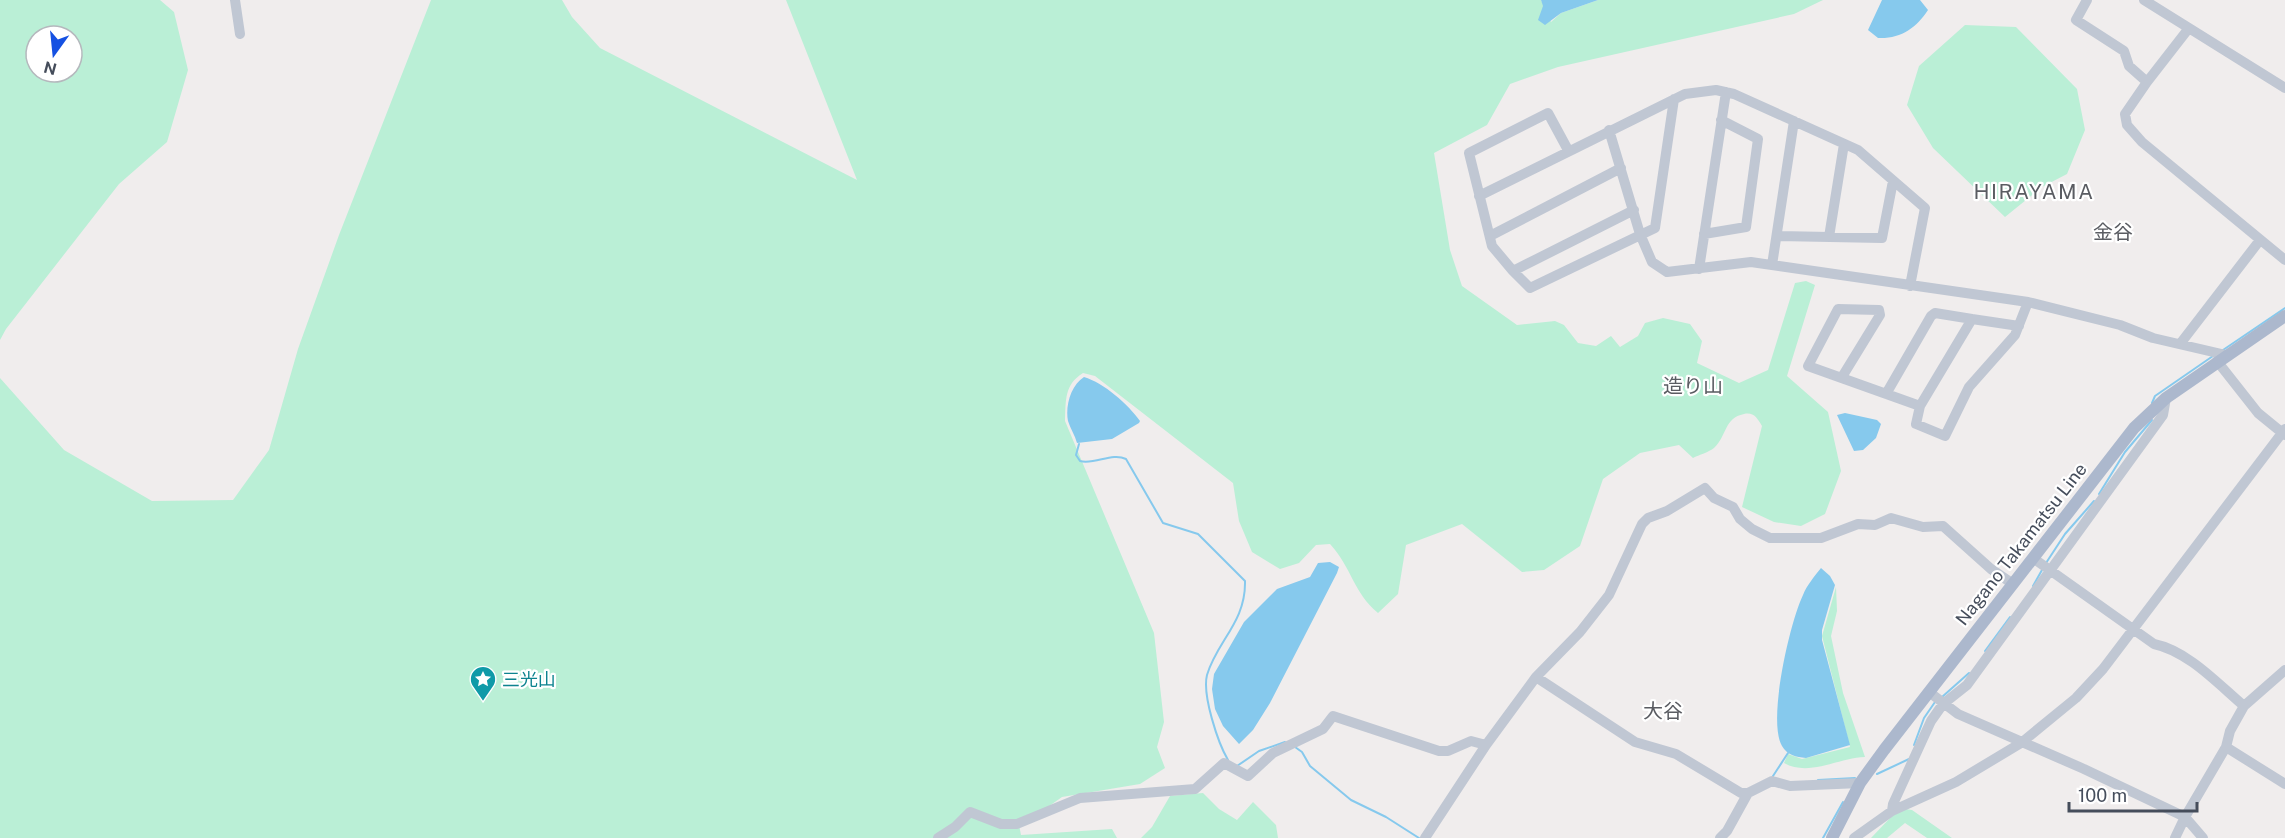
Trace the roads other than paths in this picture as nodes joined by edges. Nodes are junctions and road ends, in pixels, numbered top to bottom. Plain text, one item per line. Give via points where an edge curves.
1 (235, 0) edge
2 (2144, 0) edge
3 (2085, 1) edge
4 (2189, 28) junction
5 (240, 34) dead end
6 (2147, 82) junction
7 (2285, 88) edge
8 (1726, 92) junction
9 (1674, 99) junction
10 (1722, 120) junction
11 (1794, 121) junction
12 (1610, 130) junction
13 (1844, 144) junction
14 (1568, 150) junction
15 (1621, 168) junction
16 (1893, 181) junction
17 (1479, 196) junction
18 (1634, 210) junction
19 (1640, 234) junction
20 (1704, 234) junction
21 (1490, 236) junction
22 (1777, 236) junction
23 (1829, 237) junction
24 (2260, 240) junction
25 (2285, 260) edge
26 (1772, 265) junction
27 (1699, 269) junction
28 (1513, 272) junction
29 (1910, 286) junction
30 (2028, 302) junction
31 (2285, 316) edge
32 (1972, 320) junction
33 (2019, 326) junction
34 (2180, 344) junction
35 (2220, 355) junction
36 (1842, 377) junction
37 (1886, 394) junction
38 (2166, 398) junction
39 (1920, 406) junction
40 (2284, 432) edge
41 (2043, 565) junction
42 (2013, 584) junction
43 (2133, 630) junction
44 (2285, 670) edge
45 (1536, 677) junction
46 (1937, 699) junction
47 (2244, 706) junction
48 (2021, 743) junction
49 (1486, 746) junction
50 (2226, 747) junction
51 (1860, 783) junction
52 (2285, 783) edge
53 (1748, 793) junction
54 (1892, 811) junction
55 (2185, 817) junction
56 (938, 838) edge
57 (1425, 838) edge
58 (1720, 838) edge
59 (1832, 838) edge
60 (1854, 838) edge
61 (2175, 838) edge
62 (2203, 838) edge

1 - 5 street
2 - 4 street
3 - 6 street via 2076,20 2124,51 2129,66
4 - 6 street
4 - 7 street
6 - 24 street via 2125,114 2127,125 2142,142
8 - 9 street via 1697,91
8 - 10 street
8 - 11 street
9 - 12 street
9 - 19 street via 1655,228
10 - 20 street
10 - 20 street via 1758,139 1746,227
11 - 13 street
11 - 22 street
12 - 14 street
12 - 15 street
13 - 16 street via 1858,150
13 - 23 street
14 - 17 street
14 - 17 street via 1548,113 1469,153
15 - 18 street
15 - 21 street
16 - 23 street via 1882,238
16 - 29 street via 1925,208
17 - 21 street
18 - 19 street
18 - 28 street
19 - 27 street via 1652,261 1667,272
19 - 28 street via 1530,288
20 - 27 street
21 - 28 street via 1492,246
22 - 23 street
22 - 26 street
24 - 25 street
24 - 34 street
26 - 27 street via 1751,262
26 - 29 street
29 - 30 street
30 - 33 street
30 - 34 street
31 - 35 main road, Nagano Takamatsu Line
32 - 33 street
32 - 37 street via 1935,313 1931,316
32 - 39 street
33 - 39 street via 1969,387 1944,436 1916,424
34 - 35 street
35 - 38 main road, Nagano Takamatsu Line
35 - 40 street via 2258,413
36 - 36 street via 1808,366 1838,309 1879,310 1881,315
36 - 37 street
37 - 39 street
38 - 41 main road, Nagano Takamatsu Line via 2134,428
38 - 41 street via 2163,415
40 - 43 street
41 - 42 main road, Nagano Takamatsu Line
41 - 43 street
41 - 46 street via 1967,685
42 - 45 street via 1990,569 1943,526 1923,527 1891,518 1875,525 1858,524 1821,538 1770,538 1752,530 1733,507 1714,498 1705,488 1642,524 1609,594 1580,632
42 - 46 main road, Nagano Takamatsu Line
43 - 47 street via 2207,673
43 - 48 street via 2090,684
44 - 47 street
45 - 49 street
45 - 53 street via 1635,742 1676,754 1741,793
46 - 48 street
46 - 51 main road, Nagano Takamatsu Line
46 - 54 street via 1931,722
47 - 50 street
48 - 54 street via 1956,782
48 - 55 street
49 - 56 street via 1471,741 1439,751 1333,716 1323,729 1273,753 1248,776 1224,763 1194,789 1080,798 1017,824 1001,824 970,812
49 - 57 street
50 - 52 street
50 - 55 street
51 - 53 street via 1791,786 1772,781
51 - 59 main road, Nagano Takamatsu Line
53 - 58 street
54 - 60 street
55 - 61 street
55 - 62 street

